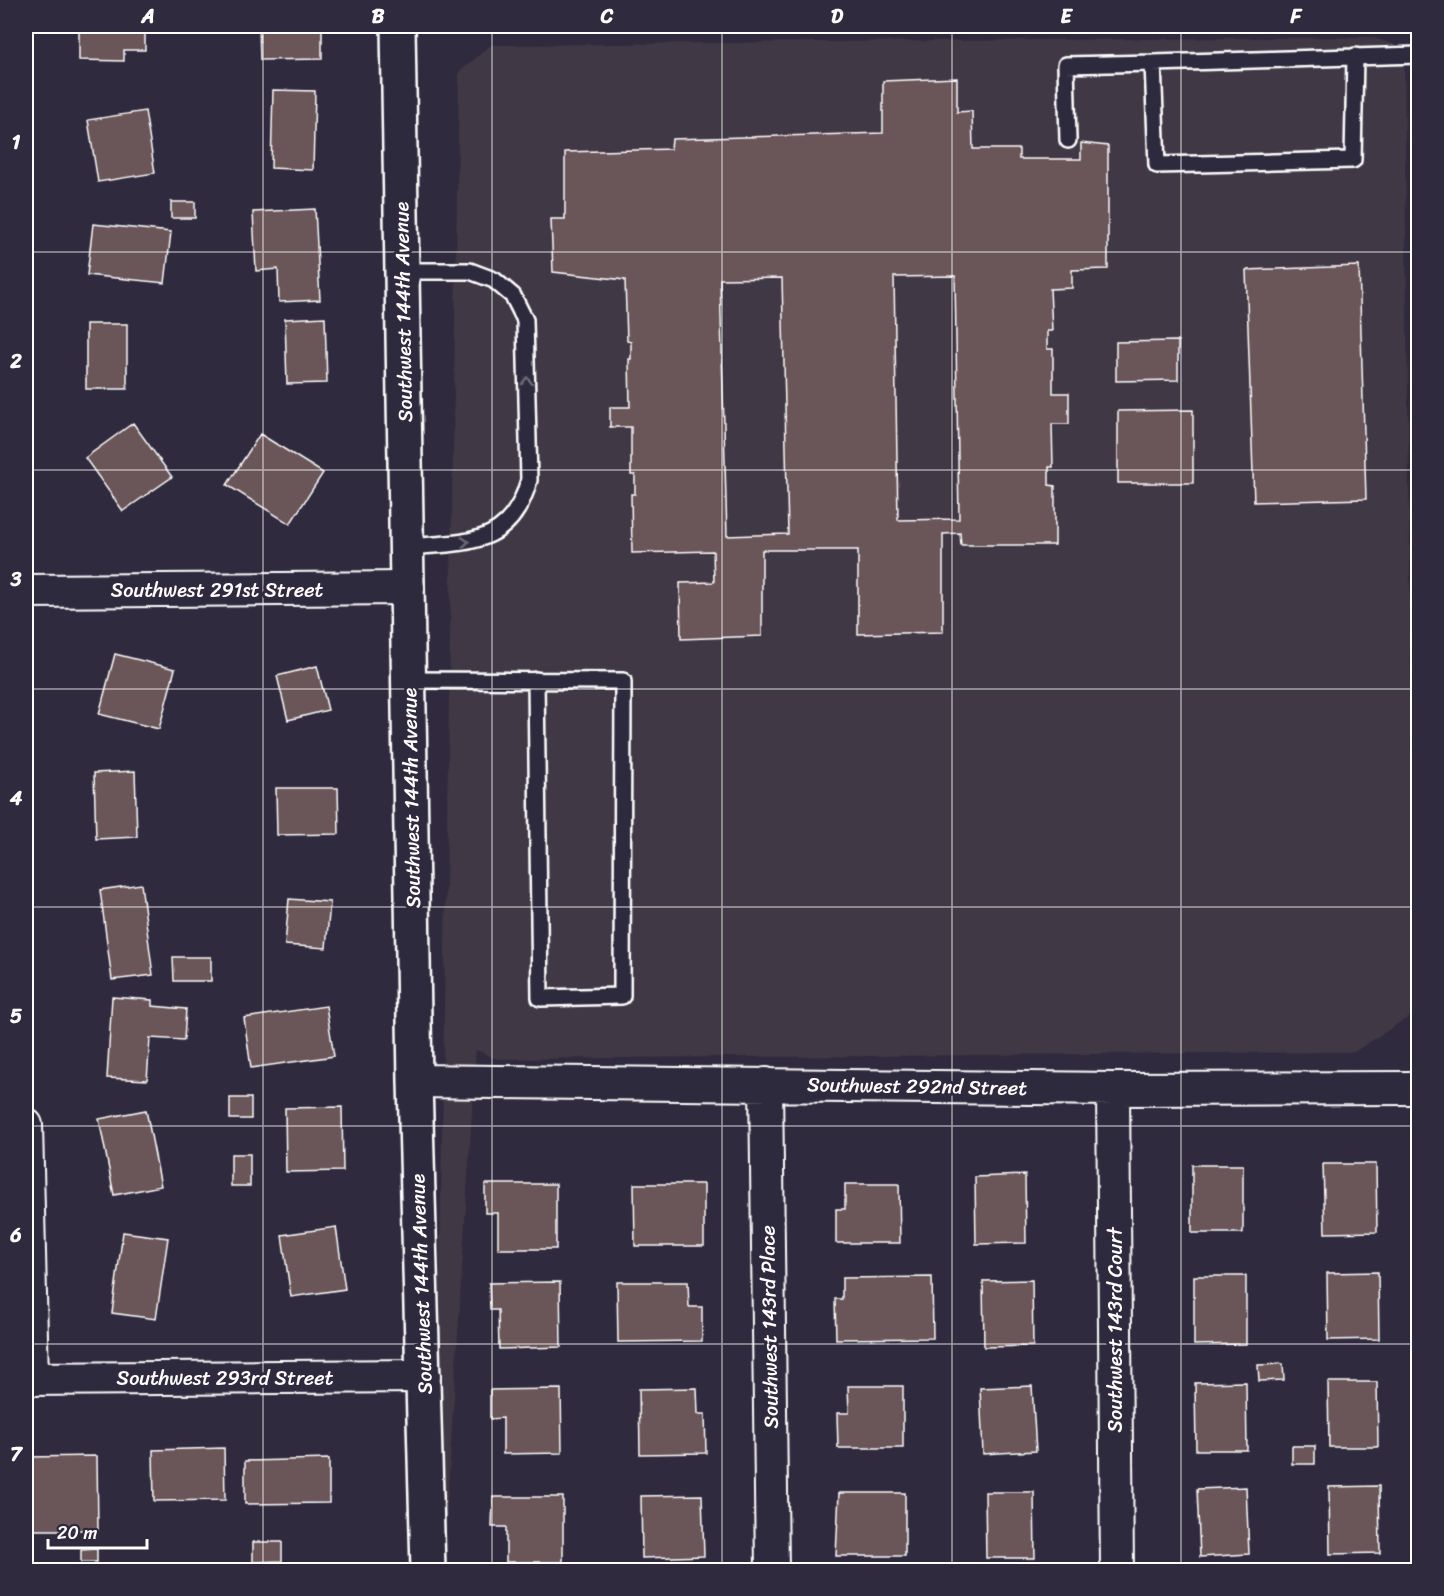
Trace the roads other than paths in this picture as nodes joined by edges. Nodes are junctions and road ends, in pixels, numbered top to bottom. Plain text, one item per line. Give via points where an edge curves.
1 (398, 26) edge
2 (1419, 55) edge
3 (1355, 56) junction
4 (1153, 63) junction
5 (1068, 140) dead end
6 (402, 271) junction
7 (407, 547) junction
8 (408, 588) junction
9 (26, 591) edge
10 (409, 680) junction
11 (536, 680) junction
12 (415, 1081) junction
13 (766, 1084) junction
14 (1419, 1088) edge
15 (1113, 1089) junction
16 (26, 1125) edge
17 (424, 1376) junction
18 (29, 1379) edge
19 (428, 1570) edge
20 (772, 1570) edge
21 (1117, 1570) edge

1 - 6 street, Southwest 144th Avenue
2 - 3 lane
3 - 4 lane
3 - 4 lane via 1353,160 1157,165
4 - 5 lane via 1066,65
6 - 7 street, Southwest 144th Avenue
7 -> 6 lane via 476,541 505,526 522,505 529,480 525,320 513,296 494,280 470,271
7 - 8 street, Southwest 144th Avenue
8 - 9 street, Southwest 291st Street
8 - 10 street, Southwest 144th Avenue
10 - 11 lane
10 - 12 street, Southwest 144th Avenue
11 - 11 lane via 623,681 622,996 540,998
12 - 13 street, Southwest 292nd Street
12 - 17 street, Southwest 144th Avenue
13 - 15 street, Southwest 292nd Street
13 - 20 street, Southwest 143rd Place
14 - 15 street, Southwest 292nd Street
15 - 21 street, Southwest 143rd Court
16 - 18 street
17 - 18 street, Southwest 293rd Street
17 - 19 street, Southwest 144th Avenue

